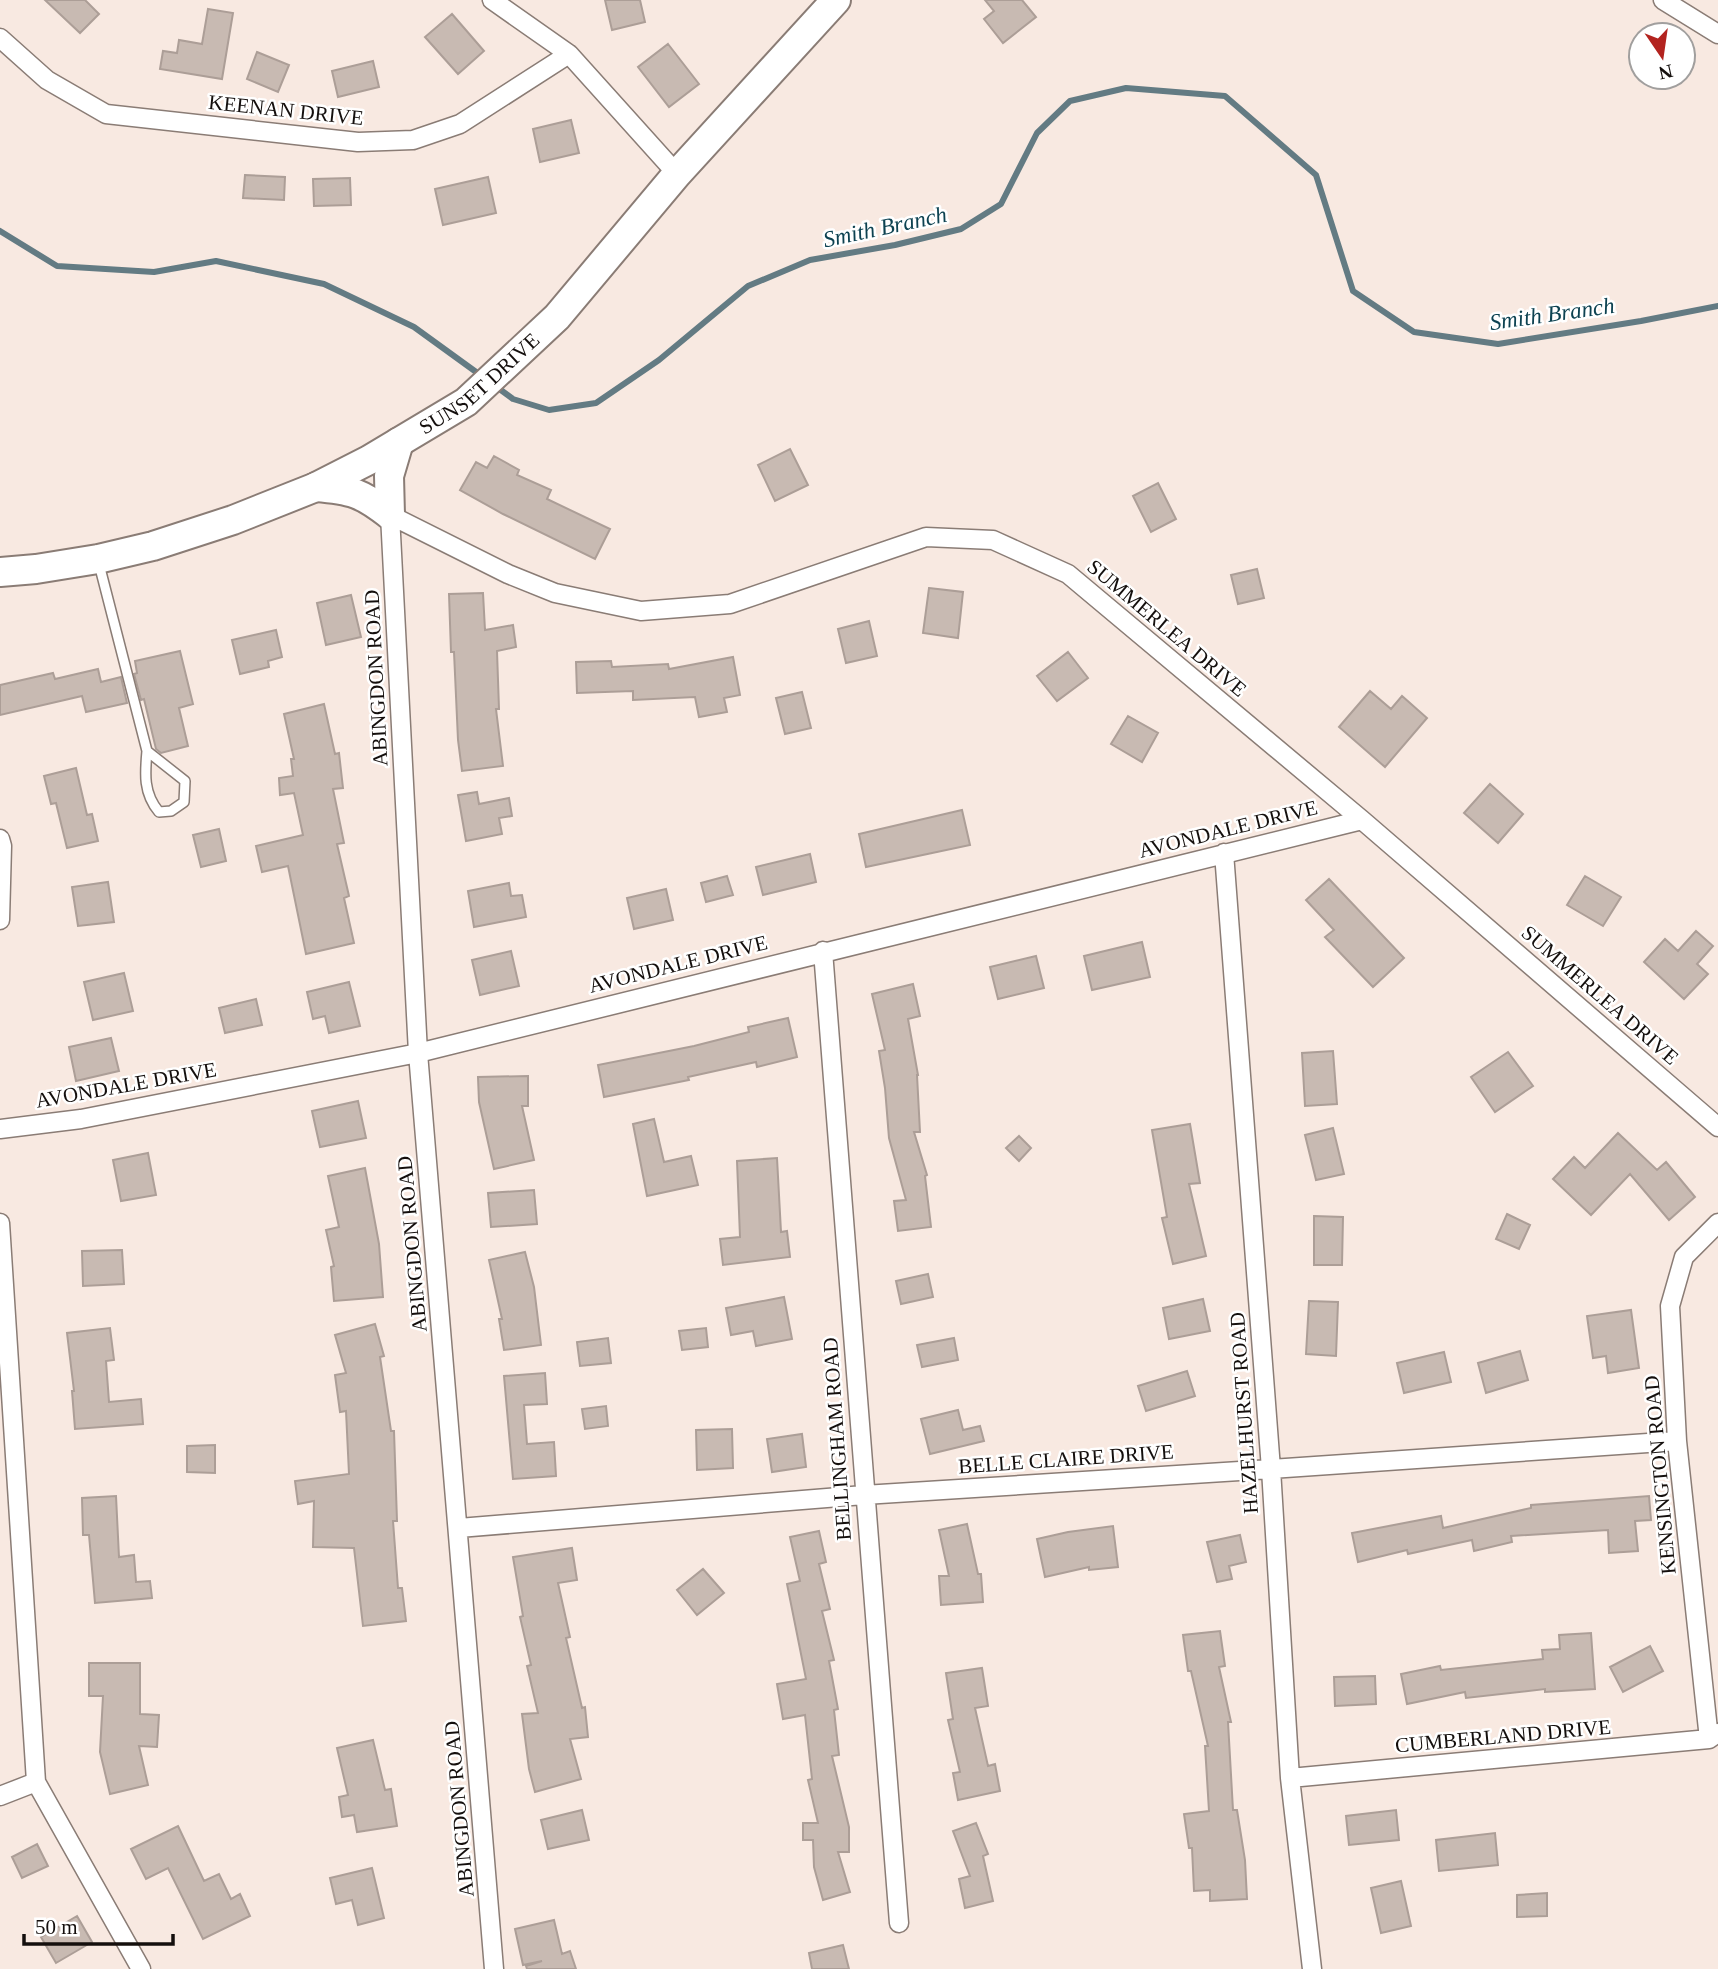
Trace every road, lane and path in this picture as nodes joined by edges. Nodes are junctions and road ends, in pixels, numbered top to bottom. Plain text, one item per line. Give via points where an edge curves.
1 (492, 0) edge
2 (836, 0) edge
3 (1663, 0) edge
4 (1718, 34) edge
5 (0, 38) edge
6 (569, 54) junction
7 (677, 174) junction
8 (399, 442) junction
9 (316, 487) junction
10 (390, 515) junction
11 (98, 559) junction
12 (0, 572) edge
13 (148, 751) junction
14 (1362, 820) junction
15 (0, 839) edge
16 (1224, 853) junction
17 (0, 919) edge
18 (823, 951) junction
19 (418, 1052) junction
20 (1718, 1127) edge
21 (0, 1129) edge
22 (0, 1223) edge
23 (1718, 1223) edge
24 (1677, 1441) junction
25 (1271, 1469) junction
26 (864, 1495) junction
27 (459, 1528) junction
28 (1714, 1736) edge
29 (1290, 1778) junction
30 (36, 1782) junction
31 (0, 1796) edge
32 (899, 1923) dead end
33 (141, 1969) edge
34 (494, 1969) edge
35 (1312, 1969) edge

1 - 6 street
2 - 7 main road, SUNSET DRIVE
3 - 4 street
5 - 6 street, KEENAN DRIVE via 47,80 106,114 358,142 412,140 460,124
6 - 7 street
7 - 8 main road, SUNSET DRIVE via 557,317 466,402
8 - 9 main road, SUNSET DRIVE
8 - 10 main road via 388,476
9 - 10 main road via 349,489
9 - 11 main road, SUNSET DRIVE via 233,520
10 - 14 street, SUMMERLEA DRIVE via 555,593 641,611 730,604 926,537 993,540 1068,573
10 - 19 street, ABINGDON ROAD
11 - 12 main road, SUNSET DRIVE
11 - 13 lane
13 - 13 lane via 145,782 152,804 159,811 171,811 184,802 184,781
14 - 16 street, AVONDALE DRIVE
14 - 20 street, SUMMERLEA DRIVE
15 - 17 street
16 - 18 street, AVONDALE DRIVE
16 - 25 street, HAZELHURST ROAD
18 - 19 street, AVONDALE DRIVE
18 - 26 street, BELLINGHAM ROAD
19 - 21 street, AVONDALE DRIVE via 81,1119
19 - 27 street, ABINGDON ROAD
22 - 30 street
23 - 24 street, KENSINGTON ROAD via 1684,1257 1670,1306
24 - 25 street, BELLE CLAIRE DRIVE
24 - 28 street, KENSINGTON ROAD
25 - 26 street, BELLE CLAIRE DRIVE
25 - 29 street, HAZELHURST ROAD
26 - 27 street, BELLE CLAIRE DRIVE
26 - 32 street, BELLINGHAM ROAD
27 - 34 street, ABINGDON ROAD
28 - 29 street, CUMBERLAND DRIVE
29 - 35 street, HAZELHURST ROAD
30 - 31 street
30 - 33 street

